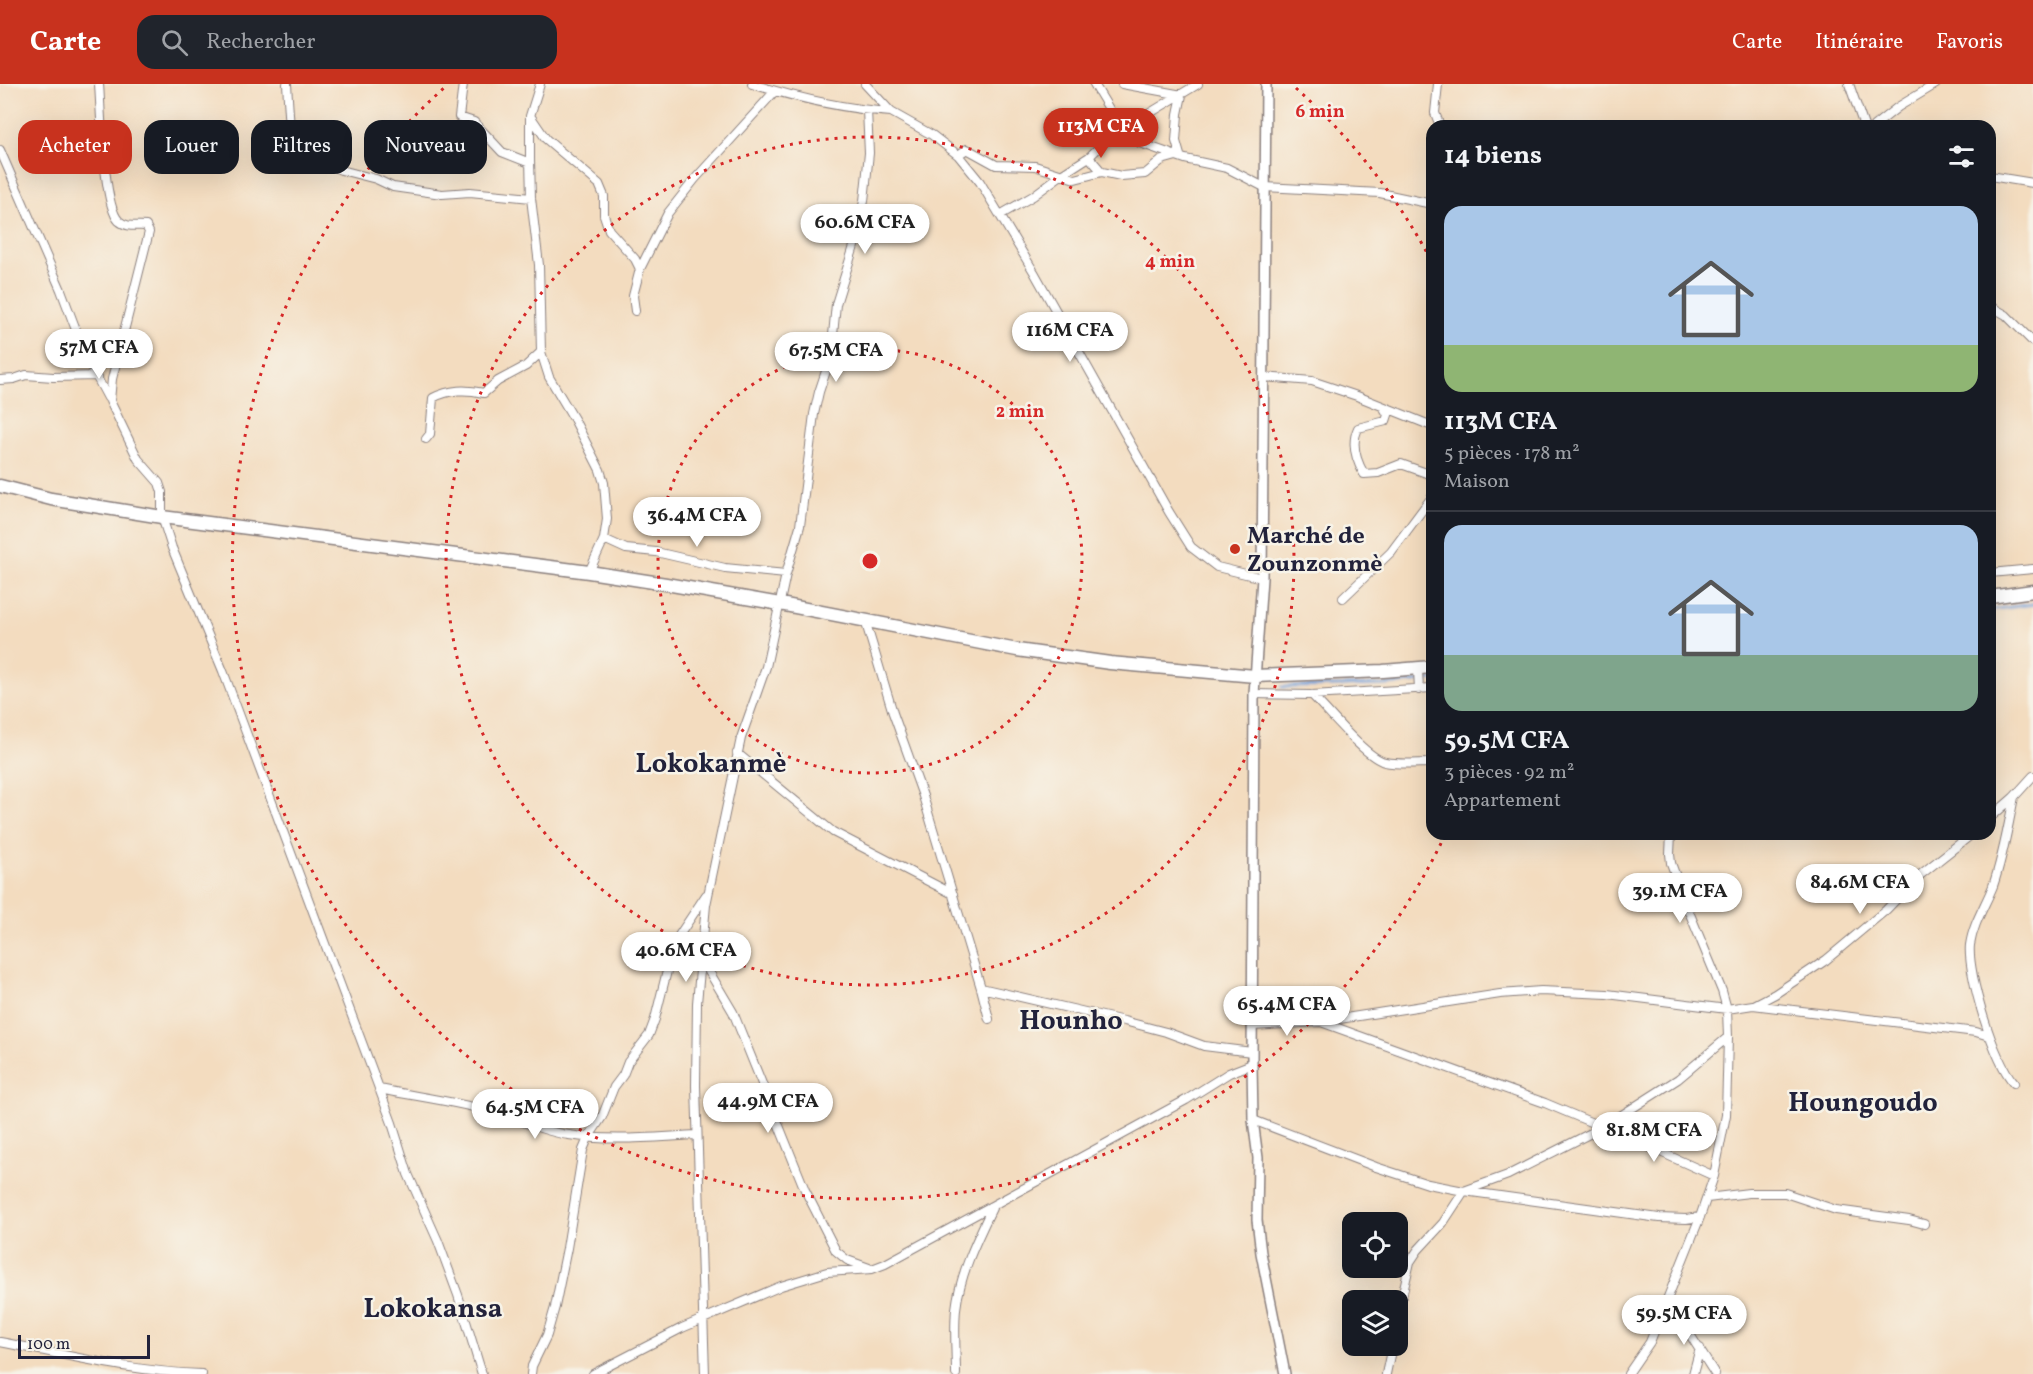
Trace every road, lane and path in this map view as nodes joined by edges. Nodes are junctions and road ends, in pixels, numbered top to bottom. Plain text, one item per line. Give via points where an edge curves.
1 (99, 84) edge
2 (287, 84) edge
3 (463, 84) edge
4 (540, 84) edge
5 (752, 84) edge
6 (865, 84) edge
7 (1094, 84) edge
8 (1122, 84) edge
9 (1198, 84) edge
10 (1266, 84) edge
11 (1438, 84) edge
12 (1849, 84) edge
13 (1936, 84) edge
14 (775, 91) junction
15 (1182, 95) junction
16 (867, 111) junction
17 (891, 112) junction
18 (530, 116) junction
19 (1438, 120) edge
20 (1862, 120) edge
21 (1882, 120) edge
22 (1120, 128) junction
23 (0, 150) edge
24 (958, 155) junction
25 (1175, 156) junction
26 (1089, 157) junction
27 (530, 163) junction
28 (1102, 172) junction
29 (1061, 175) junction
30 (1996, 177) edge
31 (2033, 183) edge
32 (1264, 187) junction
33 (531, 198) junction
34 (1426, 203) edge
35 (1000, 215) junction
36 (640, 269) junction
37 (1996, 310) edge
38 (635, 311) dead end
39 (2033, 342) edge
40 (541, 352) junction
41 (96, 375) junction
42 (1263, 376) junction
43 (0, 380) edge
44 (110, 401) junction
45 (1384, 408) junction
46 (1426, 424) edge
47 (426, 439) dead end
48 (1426, 473) edge
49 (0, 486) edge
50 (1426, 505) edge
51 (162, 517) junction
52 (604, 539) junction
53 (2033, 569) edge
54 (589, 572) junction
55 (1996, 572) edge
56 (786, 574) junction
57 (1262, 578) junction
58 (2033, 591) edge
59 (1996, 596) edge
60 (1343, 598) dead end
61 (780, 604) junction
62 (865, 620) junction
63 (1426, 673) edge
64 (1255, 676) junction
65 (1419, 680) junction
66 (1426, 684) edge
67 (1254, 693) junction
68 (1312, 695) junction
69 (737, 753) junction
70 (1426, 763) edge
71 (2033, 776) edge
72 (2014, 797) junction
73 (1996, 813) edge
74 (1671, 840) edge
75 (1964, 840) edge
76 (709, 892) junction
77 (953, 894) junction
78 (701, 958) junction
79 (981, 988) junction
80 (1753, 1005) junction
81 (1727, 1009) junction
82 (989, 1019) dead end
83 (1320, 1022) junction
84 (1252, 1026) junction
85 (1989, 1036) junction
86 (1728, 1037) junction
87 (1251, 1052) junction
88 (1251, 1064) junction
89 (2014, 1083) dead end
90 (379, 1089) junction
91 (1253, 1120) junction
92 (1603, 1127) junction
93 (697, 1135) junction
94 (588, 1138) junction
95 (1714, 1176) junction
96 (1464, 1191) junction
97 (1707, 1198) junction
98 (992, 1207) junction
99 (1700, 1217) junction
100 (1924, 1224) dead end
101 (872, 1269) junction
102 (1404, 1290) edge
103 (1664, 1308) junction
104 (703, 1319) junction
105 (0, 1342) edge
106 (1700, 1348) junction
107 (1390, 1356) edge
108 (202, 1374) edge
109 (482, 1374) edge
110 (531, 1374) edge
111 (593, 1374) edge
112 (705, 1374) edge
113 (956, 1374) edge
114 (1285, 1374) edge
115 (1386, 1374) edge
116 (1628, 1374) edge
117 (1693, 1374) edge
118 (1716, 1374) edge

1 - 44 street via 110,205 122,223 146,226 149,232
2 - 33 street via 294,141 341,170 393,187 442,194 470,192
3 - 27 street via 459,117 474,122 502,152
4 - 18 street
5 - 14 street
6 - 17 street
7 - 22 street
8 - 15 street
9 - 15 street
10 - 32 street
11 - 19 street
12 - 20 street
13 - 21 street
14 - 16 street
14 - 36 street via 668,213
15 - 22 street
15 - 25 street via 1176,141 1180,155
16 - 17 street
16 - 56 street via 869,153 864,201 836,303 831,356 814,414 802,514
17 - 24 street
18 - 27 street
18 - 36 street via 546,139 599,184 609,230
22 - 25 street via 1140,144
22 - 26 street
23 - 41 street
24 - 29 street via 968,149 996,165 1035,166
24 - 35 street
25 - 28 street via 1162,160 1145,174 1121,176
25 - 32 street via 1227,168
26 - 28 street
26 - 29 street
27 - 33 street
28 - 29 street via 1075,179
29 - 35 street
30 - 31 street
32 - 34 street via 1380,193
32 - 42 street
33 - 40 street via 539,265
35 - 57 street via 1191,547 1217,567
36 - 38 street via 633,296
37 - 39 street
40 - 47 street via 484,393 457,390 433,398
40 - 52 street via 549,377 600,470 607,519
41 - 43 street via 26,375
41 - 44 street
42 - 45 street via 1312,381
42 - 57 street
44 - 51 street via 138,459 159,483
45 - 46 street
45 - 48 street via 1386,421 1358,428 1354,435 1356,461 1364,474 1401,464
49 - 51 main road via 51,499
50 - 60 street via 1391,552
51 - 54 main road
51 - 90 street
52 - 54 street
52 - 56 street via 626,549 725,568
53 - 55 street
54 - 61 main road
56 - 61 street
57 - 64 street
58 - 59 main road
61 - 62 main road
61 - 69 street via 766,667
62 - 64 main road via 1017,650 1160,669
62 - 77 street
63 - 65 main road
64 - 65 main road
64 - 67 street
65 - 66 street
65 - 68 street
67 - 68 street
67 - 84 street
68 - 70 street via 1360,746 1379,760
69 - 76 street
69 - 77 street via 833,832
71 - 72 street
72 - 73 street
72 - 85 street via 1999,868 1975,924 1970,949
74 - 81 street via 1671,863
75 - 80 street via 1826,960
76 - 78 street
76 - 94 street via 674,943 649,1035 628,1062
77 - 79 street
78 - 93 street
78 - 101 street via 733,1012 805,1190 836,1251 847,1260
79 - 82 street
79 - 87 street via 1124,1021 1204,1046
80 - 81 street
80 - 85 street
81 - 83 street via 1618,995 1541,991
81 - 86 street
83 - 84 street
83 - 92 street
84 - 87 street
85 - 89 street
86 - 92 street via 1678,1079
86 - 95 street via 1726,1115
87 - 88 street
88 - 91 street
88 - 98 street via 1228,1073
90 - 94 street via 499,1113 542,1129
90 - 109 street via 408,1174 446,1262
91 - 96 street via 1402,1176
91 - 114 street via 1261,1253
92 - 95 street
92 - 96 street via 1508,1175
93 - 94 street
93 - 104 street
94 - 110 street via 554,1314
95 - 97 street
96 - 99 street via 1659,1218
96 - 102 street via 1410,1262
97 - 99 street
97 - 100 street via 1785,1193 1836,1209
98 - 101 street
98 - 113 street via 959,1292
99 - 103 street
101 - 104 street via 820,1274
103 - 106 street via 1682,1322
103 - 116 street via 1650,1342
104 - 111 street
104 - 112 street
105 - 108 street via 103,1364
106 - 117 street
106 - 118 street
107 - 115 street

